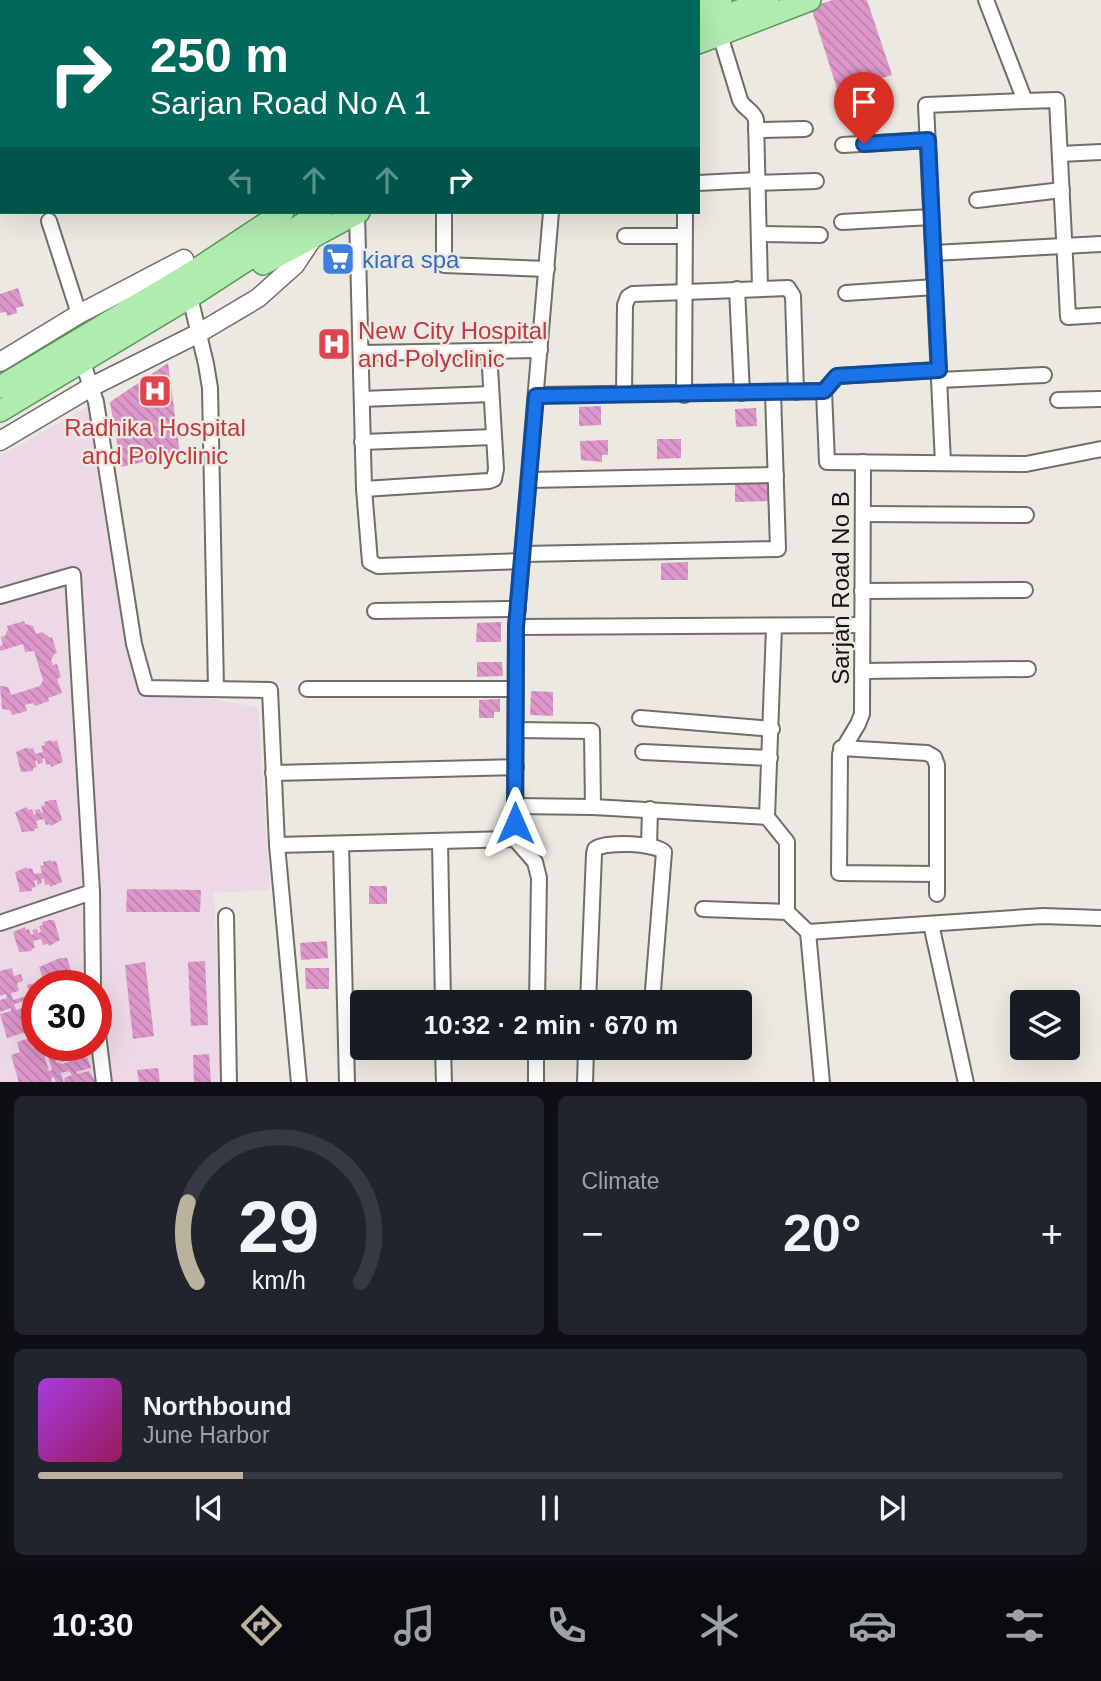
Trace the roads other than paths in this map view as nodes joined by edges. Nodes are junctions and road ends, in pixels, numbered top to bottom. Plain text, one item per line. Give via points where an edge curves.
1 (721, 0) edge
2 (768, 0) edge
3 (810, 0) edge
4 (986, 0) edge
5 (700, 7) edge
6 (700, 25) edge
7 (720, 35) junction
8 (700, 42) edge
9 (1025, 101) junction
10 (805, 129) dead end
11 (756, 130) junction
12 (928, 140) junction
13 (843, 145) dead end
14 (1101, 152) edge
15 (1060, 154) junction
16 (757, 181) junction
17 (816, 181) dead end
18 (700, 183) edge
19 (1062, 190) junction
20 (977, 200) dead end
21 (318, 214) edge
22 (356, 214) edge
23 (358, 214) edge
24 (444, 214) edge
25 (551, 214) edge
26 (685, 214) edge
27 (931, 217) junction
28 (262, 220) edge
29 (49, 221) dead end
30 (842, 222) dead end
31 (759, 234) junction
32 (820, 235) dead end
33 (625, 236) dead end
34 (685, 236) junction
35 (313, 238) junction
36 (1101, 244) edge
37 (1066, 245) junction
38 (933, 253) junction
39 (189, 265) junction
40 (547, 269) junction
41 (935, 287) junction
42 (760, 288) junction
43 (737, 289) junction
44 (685, 291) junction
45 (846, 293) dead end
46 (190, 296) junction
47 (79, 314) junction
48 (1101, 315) edge
49 (199, 333) junction
50 (540, 350) junction
51 (489, 351) junction
52 (360, 353) junction
53 (82, 360) junction
54 (0, 362) edge
55 (1044, 374) dead end
56 (939, 375) junction
57 (0, 387) edge
58 (91, 387) junction
59 (796, 391) junction
60 (824, 391) junction
61 (773, 392) junction
62 (743, 393) junction
63 (491, 394) junction
64 (624, 394) junction
65 (684, 395) junction
66 (536, 396) junction
67 (362, 399) junction
68 (1101, 399) edge
69 (1058, 400) dead end
70 (0, 411) edge
71 (494, 437) junction
72 (0, 441) edge
73 (362, 442) junction
74 (1101, 449) edge
75 (863, 462) junction
76 (943, 463) junction
77 (776, 475) junction
78 (529, 480) junction
79 (364, 489) junction
80 (863, 514) junction
81 (1026, 515) dead end
82 (522, 558) junction
83 (1025, 590) dead end
84 (862, 591) junction
85 (0, 596) edge
86 (518, 609) junction
87 (375, 611) dead end
88 (862, 625) junction
89 (516, 627) junction
90 (774, 627) junction
91 (1028, 669) dead end
92 (862, 671) junction
93 (216, 689) junction
94 (516, 689) junction
95 (307, 690) dead end
96 (640, 718) dead end
97 (772, 729) junction
98 (516, 730) junction
99 (841, 748) junction
100 (643, 752) dead end
101 (771, 758) junction
102 (516, 767) junction
103 (273, 773) junction
104 (515, 806) junction
105 (593, 807) junction
106 (650, 809) junction
107 (767, 817) junction
108 (515, 839) junction
109 (440, 842) junction
110 (341, 844) junction
111 (277, 845) junction
112 (649, 846) junction
113 (936, 874) junction
114 (92, 892) junction
115 (937, 894) dead end
116 (703, 909) dead end
117 (787, 912) junction
118 (226, 916) dead end
119 (1101, 918) edge
120 (0, 923) edge
121 (931, 924) junction
122 (808, 932) junction
123 (93, 970) edge
124 (443, 990) edge
125 (537, 990) edge
126 (589, 990) edge
127 (653, 990) edge
128 (443, 1060) edge
129 (536, 1060) edge
130 (586, 1060) edge
131 (101, 1061) edge
132 (104, 1082) edge
133 (229, 1082) edge
134 (299, 1082) edge
135 (347, 1082) edge
136 (444, 1082) edge
137 (536, 1082) edge
138 (585, 1082) edge
139 (822, 1082) edge
140 (966, 1082) edge

1 - 5 main road
2 - 6 main road
3 - 7 main road
4 - 9 street
7 - 8 main road
7 - 11 street via 740,100 755,116
9 - 12 street via 926,105
9 - 15 street via 1057,100
10 - 11 street
11 - 16 street
12 - 13 street
12 - 27 street
14 - 15 street
15 - 19 street
16 - 17 street
16 - 18 street
16 - 31 street
19 - 20 street
19 - 37 street
21 - 46 main road
22 - 35 main road
23 - 52 street
24 - 40 street via 444,265
25 - 40 street
26 - 34 street
27 - 30 street
27 - 38 street
28 - 39 main road
29 - 47 street
31 - 32 street
31 - 42 street
33 - 34 street
34 - 44 street
35 - 46 main road
35 - 49 street via 295,265 258,298
36 - 37 street
37 - 38 street
37 - 48 street via 1068,317
38 - 41 street
39 - 47 street
39 - 57 main road
40 - 50 street
41 - 45 street
41 - 56 street
42 - 43 street
42 - 59 street via 788,288 793,296
43 - 44 street
43 - 62 street
44 - 64 street via 634,295 626,300
44 - 65 street
46 - 49 street
46 - 53 main road
47 - 54 street
49 - 58 street
49 - 93 street via 210,388
50 - 51 street
50 - 66 street
51 - 52 street
51 - 63 street
52 - 67 street
53 - 58 street
53 - 70 main road
55 - 56 street
56 - 60 street via 837,376
56 - 76 street
58 - 72 street
58 - 93 street via 134,644 146,688
59 - 60 street
59 - 61 street
60 - 75 street via 827,462
61 - 62 street
61 - 77 street
62 - 65 street
63 - 67 street
63 - 71 street
64 - 65 street
64 - 66 street
66 - 78 street
67 - 73 street
68 - 69 street
71 - 73 street
71 - 79 street via 496,473 492,480
73 - 79 street
74 - 76 street via 1026,464
75 - 76 street
75 - 80 street, Sarjan Road No B
77 - 78 street
77 - 82 street via 779,549
78 - 82 street
79 - 82 street via 368,556 373,565
80 - 81 street
80 - 84 street, Sarjan Road No B
82 - 86 street
83 - 84 street
84 - 88 street, Sarjan Road No B
85 - 114 street via 73,575
86 - 87 street
86 - 89 street
88 - 90 street
88 - 92 street, Sarjan Road No B
89 - 90 street
89 - 94 street
90 - 97 street
91 - 92 street
92 - 99 street, Sarjan Road No B via 862,713
93 - 103 street via 270,690
94 - 95 street
94 - 98 street
96 - 97 street
97 - 101 street
98 - 102 street
98 - 105 street via 592,731
99 - 113 street via 927,752 934,757
99 - 113 street via 839,873
100 - 101 street
101 - 107 street
102 - 103 street
102 - 104 street
103 - 111 street
104 - 105 street
104 - 108 street
105 - 106 street
106 - 107 street
106 - 112 street
107 - 117 street via 787,842
108 - 109 street
108 - 125 street via 535,862 539,878
109 - 110 street
109 - 124 street
110 - 111 street
110 - 135 street
111 - 134 street
112 - 126 street via 603,845 595,849
112 - 127 street via 661,849 665,857
113 - 115 street
114 - 120 street
114 - 123 street
116 - 117 street
117 - 122 street
118 - 133 street
119 - 121 street via 1043,916
121 - 122 street
121 - 140 street
122 - 139 street
128 - 136 street
129 - 137 street
130 - 138 street
131 - 132 street

